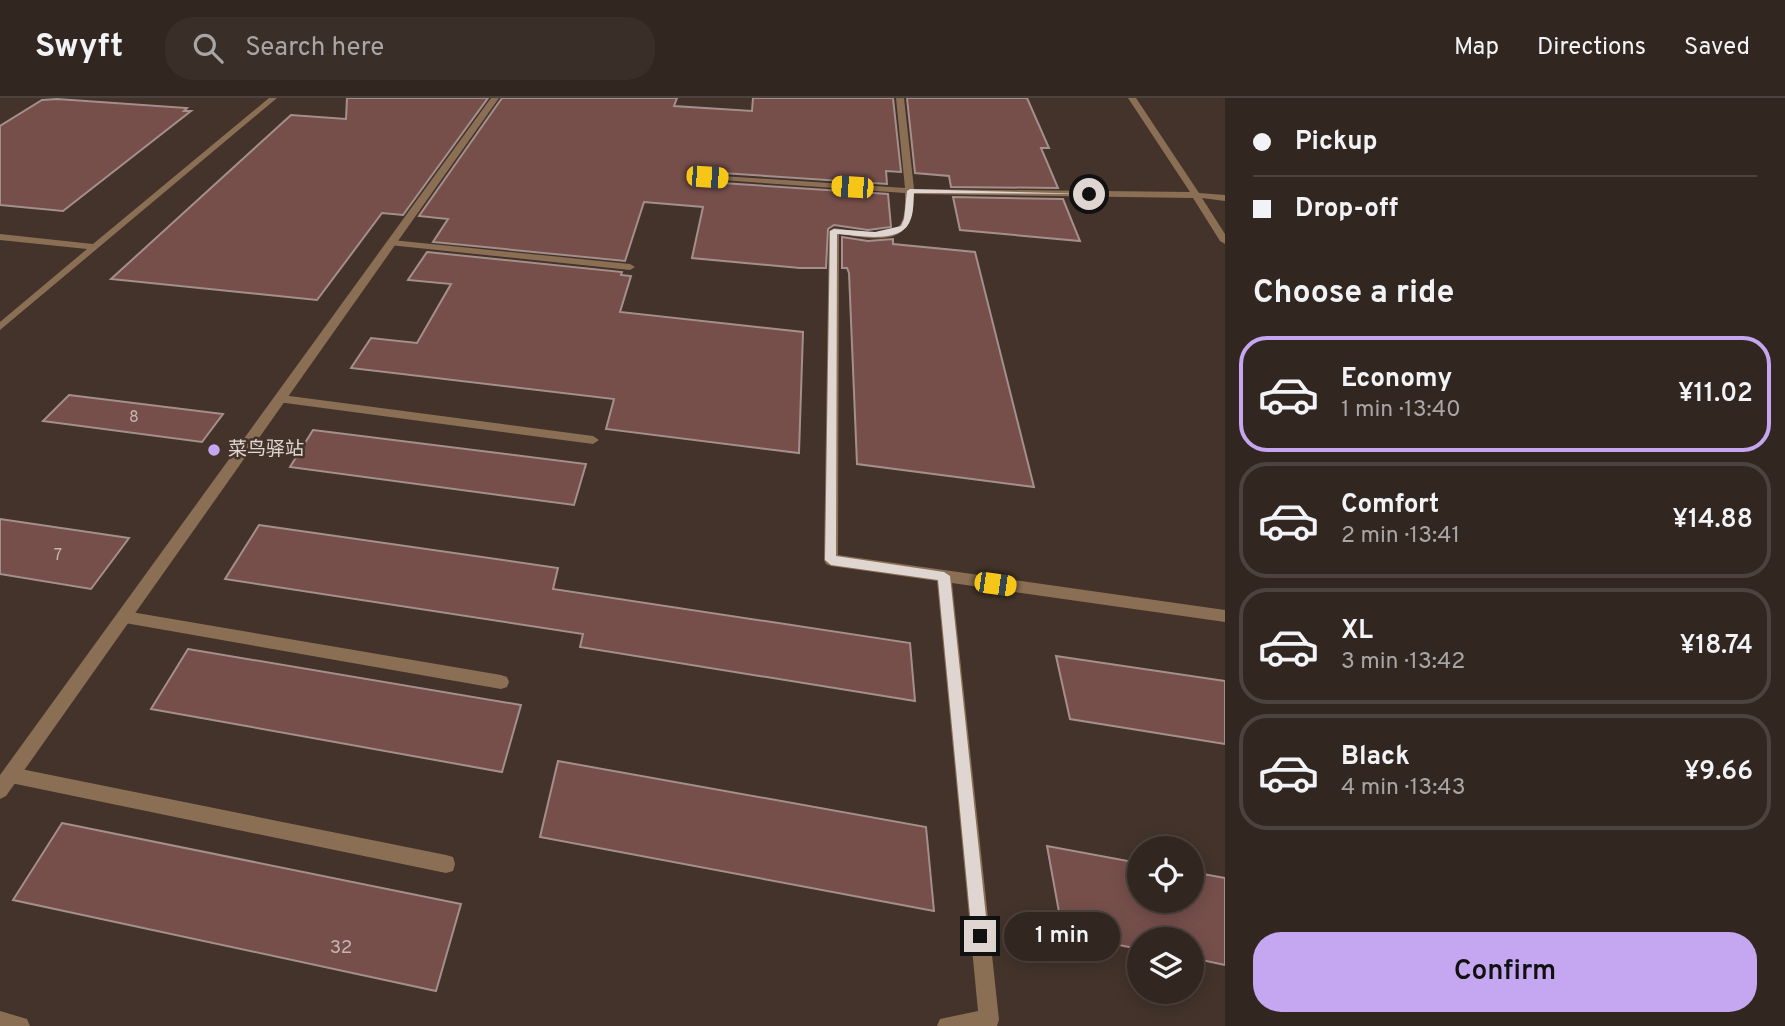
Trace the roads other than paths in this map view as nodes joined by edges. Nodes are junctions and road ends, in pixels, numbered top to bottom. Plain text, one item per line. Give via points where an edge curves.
1 (273, 98) edge
2 (495, 98) edge
3 (900, 98) edge
4 (1132, 98) edge
5 (707, 177) dead end
6 (910, 191) junction
7 (1196, 195) junction
8 (1225, 198) edge
9 (0, 237) edge
10 (1225, 241) edge
11 (392, 243) junction
12 (95, 247) junction
13 (629, 267) dead end
14 (0, 327) edge
15 (282, 399) junction
16 (593, 440) dead end
17 (944, 576) junction
18 (1225, 616) edge
19 (125, 617) junction
20 (501, 682) dead end
21 (11, 775) junction
22 (0, 790) edge
23 (446, 864) dead end
24 (0, 1021) edge
25 (20, 1026) edge
26 (947, 1026) edge

1 - 12 street
2 - 11 street
3 - 6 street
4 - 7 street
5 - 6 street
6 - 7 street
6 - 17 street via 904,227 875,234 834,231 831,560
7 - 8 street
7 - 10 street
9 - 12 street
11 - 13 street
11 - 15 street
12 - 14 street
15 - 16 street
15 - 19 street
17 - 18 street
17 - 26 street via 989,1020
19 - 20 street
19 - 21 street
21 - 22 street
21 - 23 street
24 - 25 street

